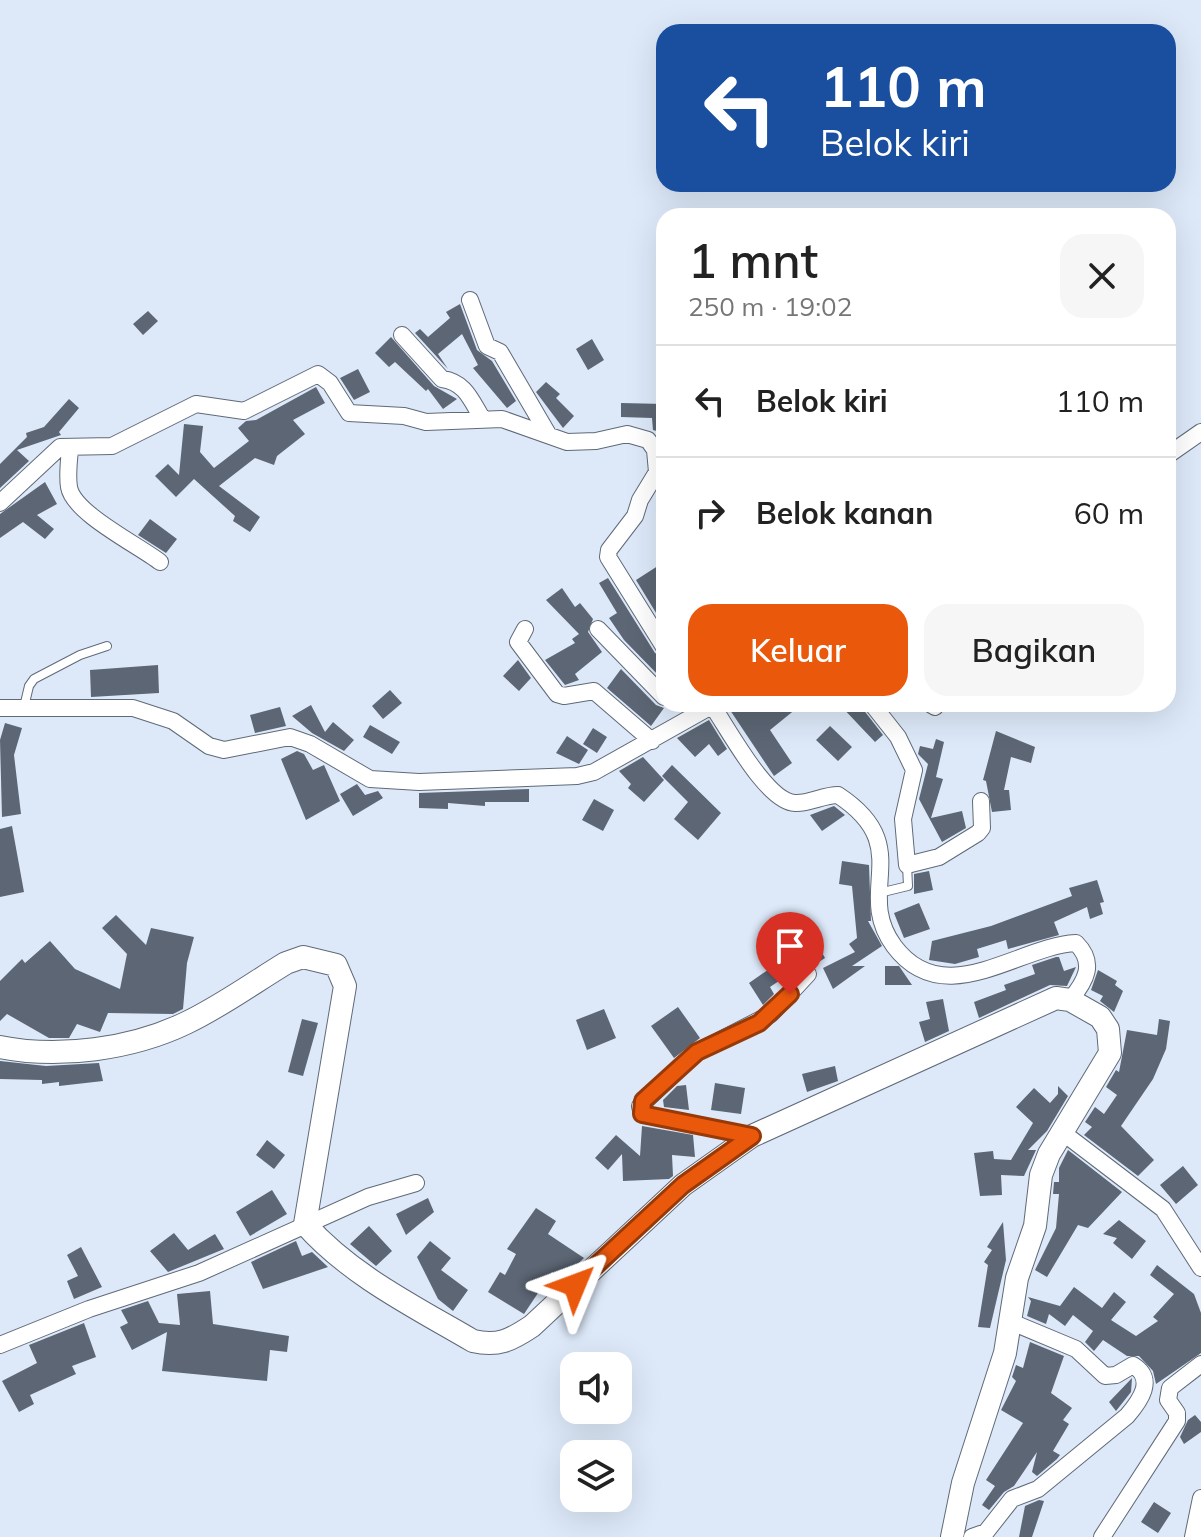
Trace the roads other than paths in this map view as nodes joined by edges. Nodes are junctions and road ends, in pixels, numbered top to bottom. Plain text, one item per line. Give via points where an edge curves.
1 (470, 300) dead end
2 (402, 335) dead end
3 (482, 418) junction
4 (1201, 432) edge
5 (548, 434) junction
6 (70, 449) junction
7 (1176, 449) edge
8 (656, 461) edge
9 (656, 474) edge
10 (0, 503) edge
11 (160, 562) dead end
12 (525, 629) dead end
13 (598, 629) dead end
14 (656, 634) edge
15 (107, 646) dead end
16 (656, 689) edge
17 (24, 707) junction
18 (0, 708) edge
19 (680, 712) edge
20 (702, 712) edge
21 (717, 712) edge
22 (878, 712) edge
23 (689, 720) junction
24 (652, 741) junction
25 (981, 801) dead end
26 (907, 865) junction
27 (879, 893) junction
28 (808, 974) dead end
29 (1070, 1000) junction
30 (0, 1047) edge
31 (1062, 1132) junction
32 (752, 1136) junction
33 (416, 1183) dead end
34 (305, 1224) junction
35 (1201, 1268) edge
36 (1009, 1321) junction
37 (0, 1345) edge
38 (1201, 1364) edge
39 (1201, 1498) edge
40 (960, 1536) edge
41 (1102, 1537) edge
42 (1193, 1537) edge

1 - 5 street via 486,343 500,352
2 - 3 street via 442,379 464,388
3 - 5 street
3 - 6 street via 435,423 349,413 318,374 244,411 196,404 112,446
4 - 7 street
5 - 8 street via 567,442 636,434 648,440
6 - 10 street via 60,447
6 - 11 street via 69,486 87,516
9 - 14 street via 608,557
12 - 24 street via 518,642 557,694 594,691
13 - 16 street
15 - 17 lane via 34,679
17 - 18 street
17 - 24 street via 133,708 173,721 224,750 290,737 370,779 397,781 577,776 615,764
19 - 23 street
20 - 23 street
21 - 27 street via 757,774 786,801 838,795 869,821 879,838
22 - 26 street via 914,770 903,819
23 - 24 street
25 - 26 street via 978,833 939,857
26 - 27 lane via 908,886
27 - 29 street via 883,926 893,945 908,962 930,971 959,976 994,970 1076,943 1088,960 1088,973
28 - 32 street via 771,1014 697,1052 640,1106 642,1114
29 - 31 street via 1100,1017 1108,1029 1110,1053
29 - 32 street via 1056,998
30 - 34 street via 49,1053 151,1038 188,1023 286,963 303,957 336,965 345,986
31 - 35 street via 1163,1209
31 - 36 street via 1041,1175 1035,1226
32 - 34 street via 683,1185 532,1326 510,1341 492,1345 473,1341 374,1283
33 - 34 street
34 - 37 street via 225,1262
36 - 40 street via 995,1393 963,1483
36 - 40 street via 1076,1349 1105,1376 1133,1365 1146,1384 1127,1416 1038,1489 1012,1499 986,1532
38 - 41 street via 1170,1388 1168,1400 1177,1421
39 - 42 street

